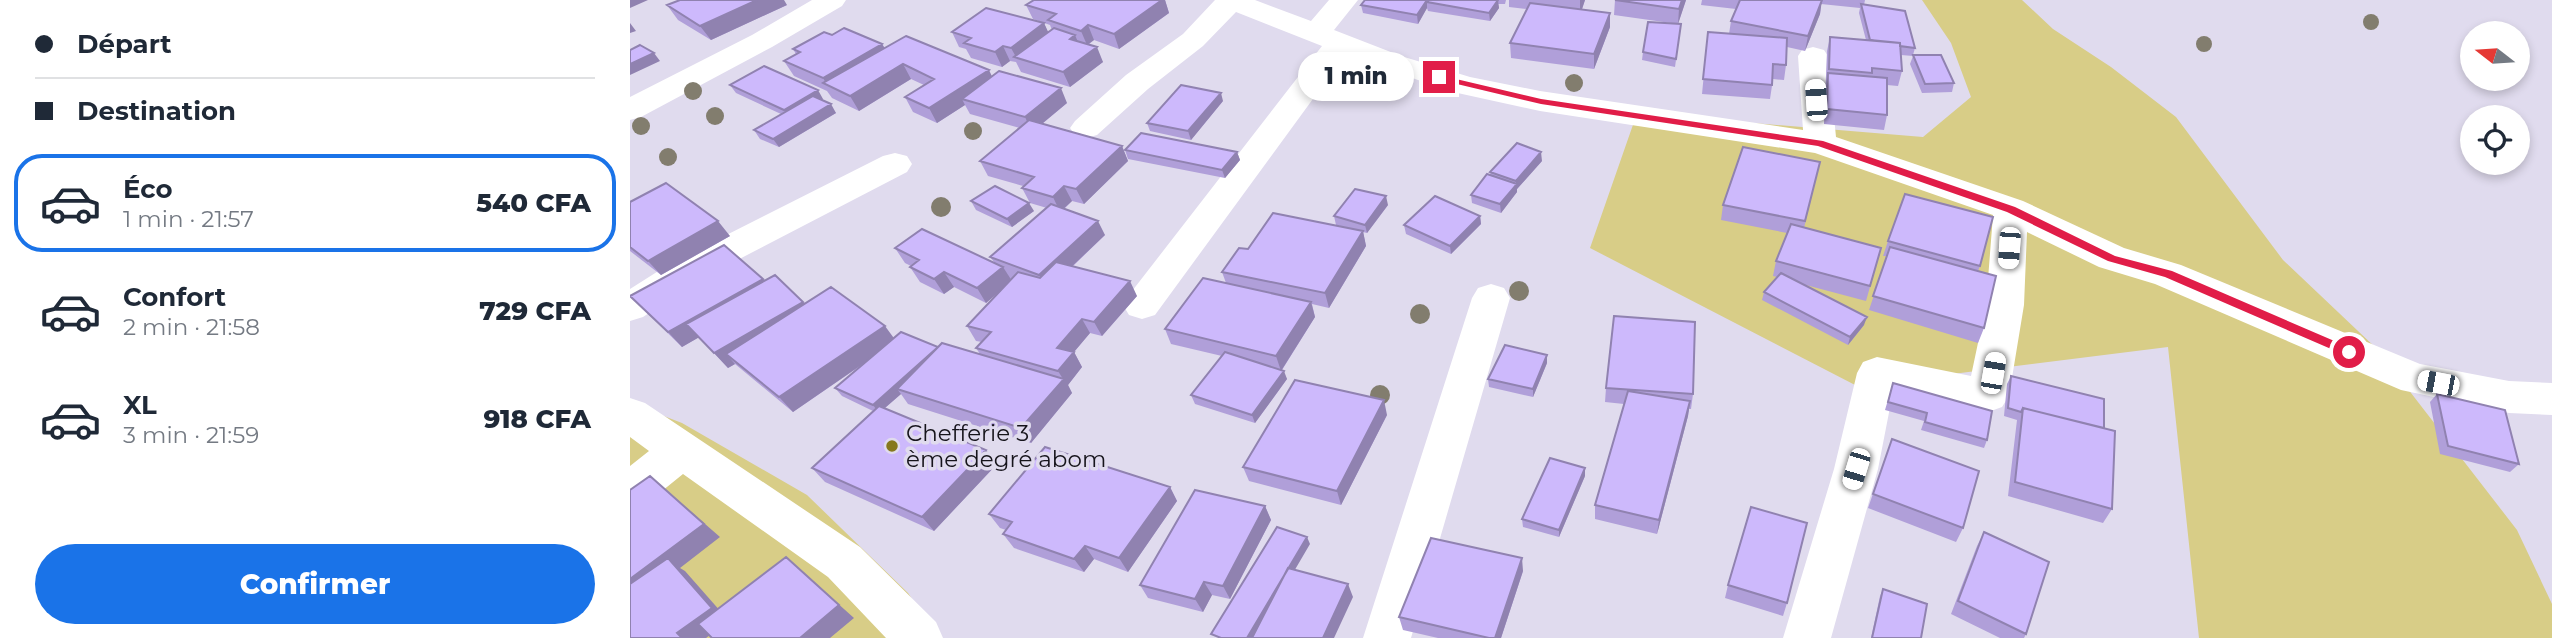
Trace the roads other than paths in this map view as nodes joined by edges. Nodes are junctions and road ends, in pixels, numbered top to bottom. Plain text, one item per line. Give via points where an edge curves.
1 (832, 0) edge
2 (1230, 0) edge
3 (1344, 0) edge
4 (1328, 37) junction
5 (1813, 56) dead end
6 (630, 110) edge
7 (1086, 128) dead end
8 (1820, 143) junction
9 (895, 164) dead end
10 (2011, 209) junction
11 (1490, 298) dead end
12 (1142, 305) dead end
13 (630, 307) edge
14 (2552, 399) edge
15 (630, 415) edge
16 (682, 450) junction
17 (630, 491) edge
18 (919, 638) edge
19 (1387, 638) edge
20 (1807, 638) edge

1 - 6 street
2 - 4 street
2 - 7 street via 1193,40
3 - 4 street
4 - 8 street via 1464,85
4 - 12 street
5 - 8 street
8 - 10 street
9 - 13 street via 684,272
10 - 14 street via 2112,258 2168,274 2415,379 2509,397
10 - 20 street via 2005,305 1988,396 1877,373 1856,469
11 - 19 street
15 - 16 street
16 - 17 street
16 - 18 street via 844,562

